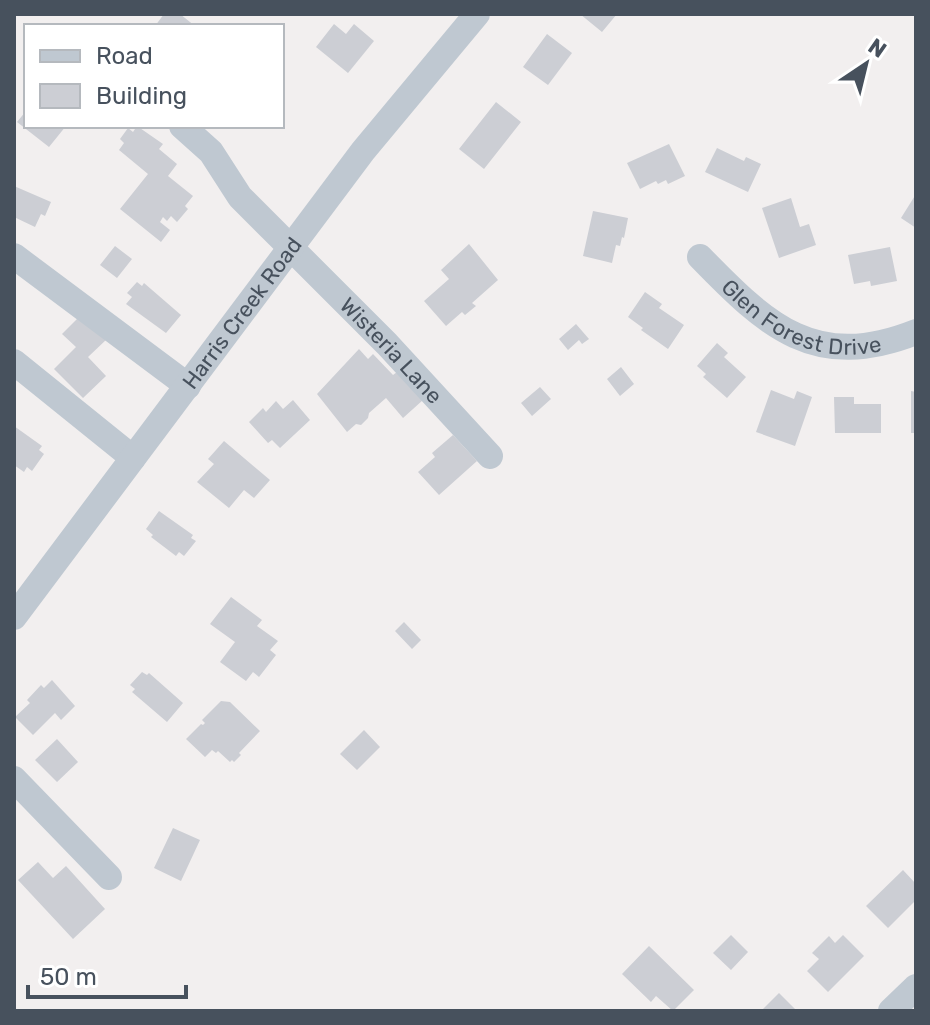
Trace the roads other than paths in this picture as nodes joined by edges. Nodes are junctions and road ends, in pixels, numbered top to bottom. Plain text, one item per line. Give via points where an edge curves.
1 (477, 14) edge
2 (184, 128) edge
3 (292, 247) junction
4 (14, 256) edge
5 (700, 257) dead end
6 (916, 332) edge
7 (14, 362) edge
8 (188, 386) junction
9 (490, 456) dead end
10 (133, 458) junction
11 (14, 617) edge
12 (14, 779) edge
13 (109, 877) dead end
14 (916, 987) edge
15 (891, 1011) edge

1 - 3 street, Harris Creek Road via 363,151
2 - 3 street, Wisteria Lane via 211,152 240,197
3 - 8 street, Harris Creek Road
3 - 9 street, Wisteria Lane
4 - 8 street
5 - 6 street, Glen Forest Drive via 763,318 793,336 836,347 888,343
7 - 10 street
8 - 10 street, Harris Creek Road
10 - 11 street, Harris Creek Road
12 - 13 street
14 - 15 street

